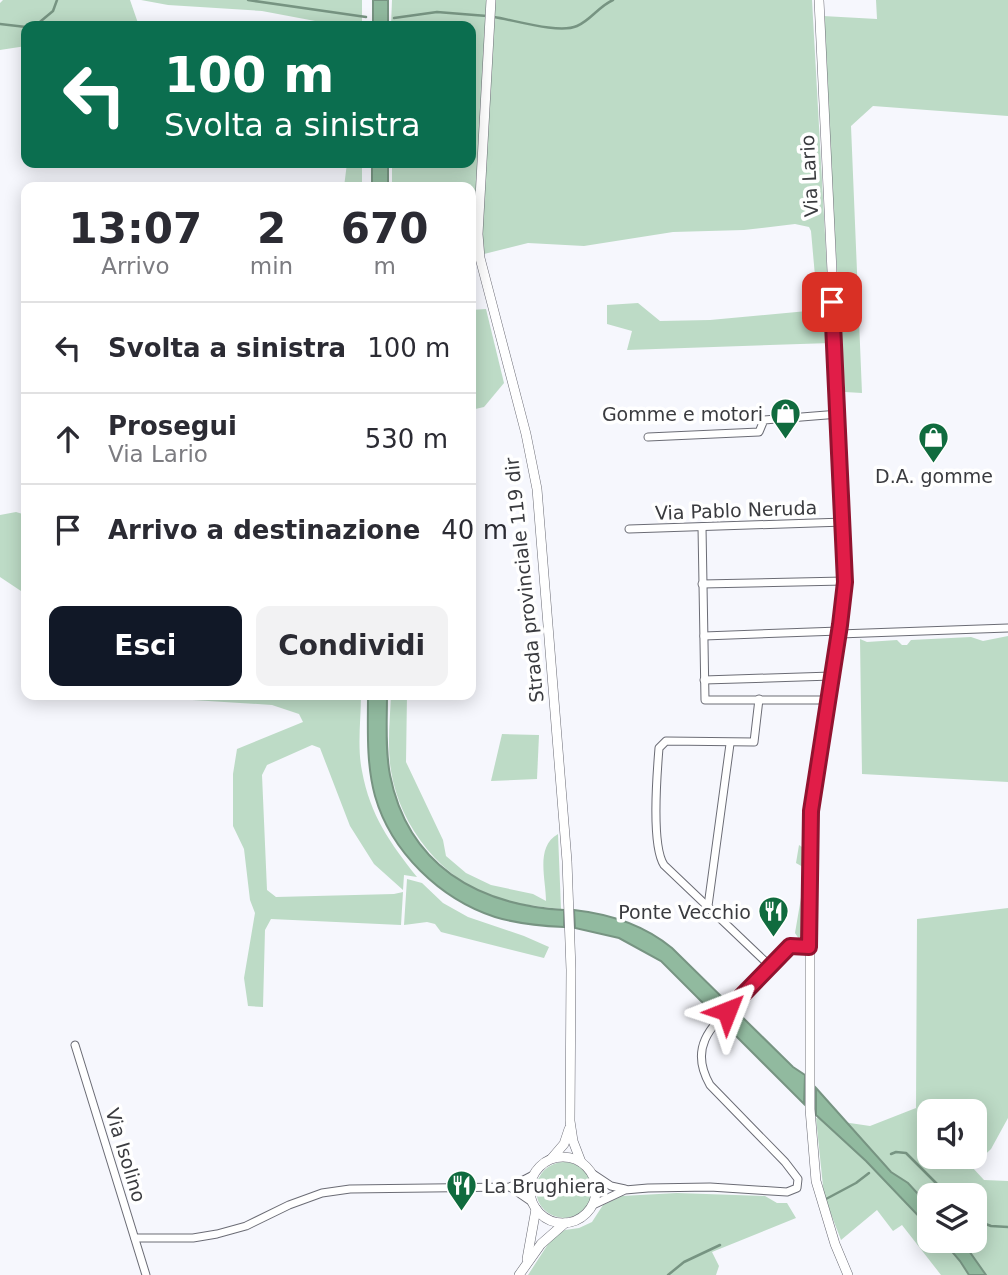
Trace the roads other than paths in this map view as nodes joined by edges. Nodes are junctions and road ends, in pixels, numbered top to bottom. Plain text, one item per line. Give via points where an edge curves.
1 (819, 0) edge
2 (491, 3) edge
3 (839, 414) junction
4 (648, 437) dead end
5 (844, 522) junction
6 (702, 527) junction
7 (629, 529) dead end
8 (845, 582) junction
9 (702, 584) junction
10 (1008, 628) edge
11 (839, 633) junction
12 (704, 636) junction
13 (832, 676) junction
14 (704, 680) junction
15 (759, 699) junction
16 (829, 700) junction
17 (730, 744) junction
18 (708, 906) junction
19 (809, 947) junction
20 (770, 965) junction
21 (75, 1045) dead end
22 (570, 1121) junction
23 (552, 1158) junction
24 (581, 1162) junction
25 (593, 1174) junction
26 (533, 1175) junction
27 (510, 1187) junction
28 (633, 1189) junction
29 (534, 1205) junction
30 (593, 1205) junction
31 (565, 1223) junction
32 (135, 1238) junction
33 (526, 1264) junction
34 (146, 1275) edge
35 (519, 1275) edge
36 (848, 1275) edge

1 - 3 street, Via Lario
2 - 22 street, Strada provinciale 119 dir via 478,234 537,489 568,896
3 - 4 street via 764,420 759,432
3 - 5 street, Via Lario
5 - 6 street, Via Pablo Neruda
5 - 8 street, Via Lario
6 - 7 street, Via Pablo Neruda
6 - 9 street
8 - 9 street
8 - 11 street, Via Lario
9 - 12 street
10 - 11 street
11 - 12 street
11 - 13 street, Via Lario
12 - 14 street
13 - 14 street
13 - 16 street, Via Lario
14 - 15 street via 705,700
15 - 16 street
15 - 17 street via 754,742
16 - 19 street, Via Lario via 811,811
17 - 18 street
17 - 18 street via 666,741 659,748 656,791 661,860
18 - 20 street
19 - 20 street via 790,946
19 - 36 street, Via Lario via 812,1148 820,1197
20 - 28 street via 709,1030 701,1063 715,1092 785,1162 798,1179 797,1188 788,1192
21 - 32 street, Via Isolino
22 - 23 street, Strada provinciale 119 dir via 566,1138
22 - 24 street, Strada provinciale 119 dir
23 - 24 street via 564,1156
23 - 26 street
24 - 25 street
25 - 28 street via 611,1186
25 - 30 street
26 - 27 street
26 - 29 street
27 - 29 street
27 - 32 street via 350,1189 322,1193 217,1234
28 - 30 street
29 - 31 street via 552,1221
29 - 33 street
30 - 31 street via 581,1218
31 - 33 street
32 - 34 street, Via Isolino
33 - 35 street

